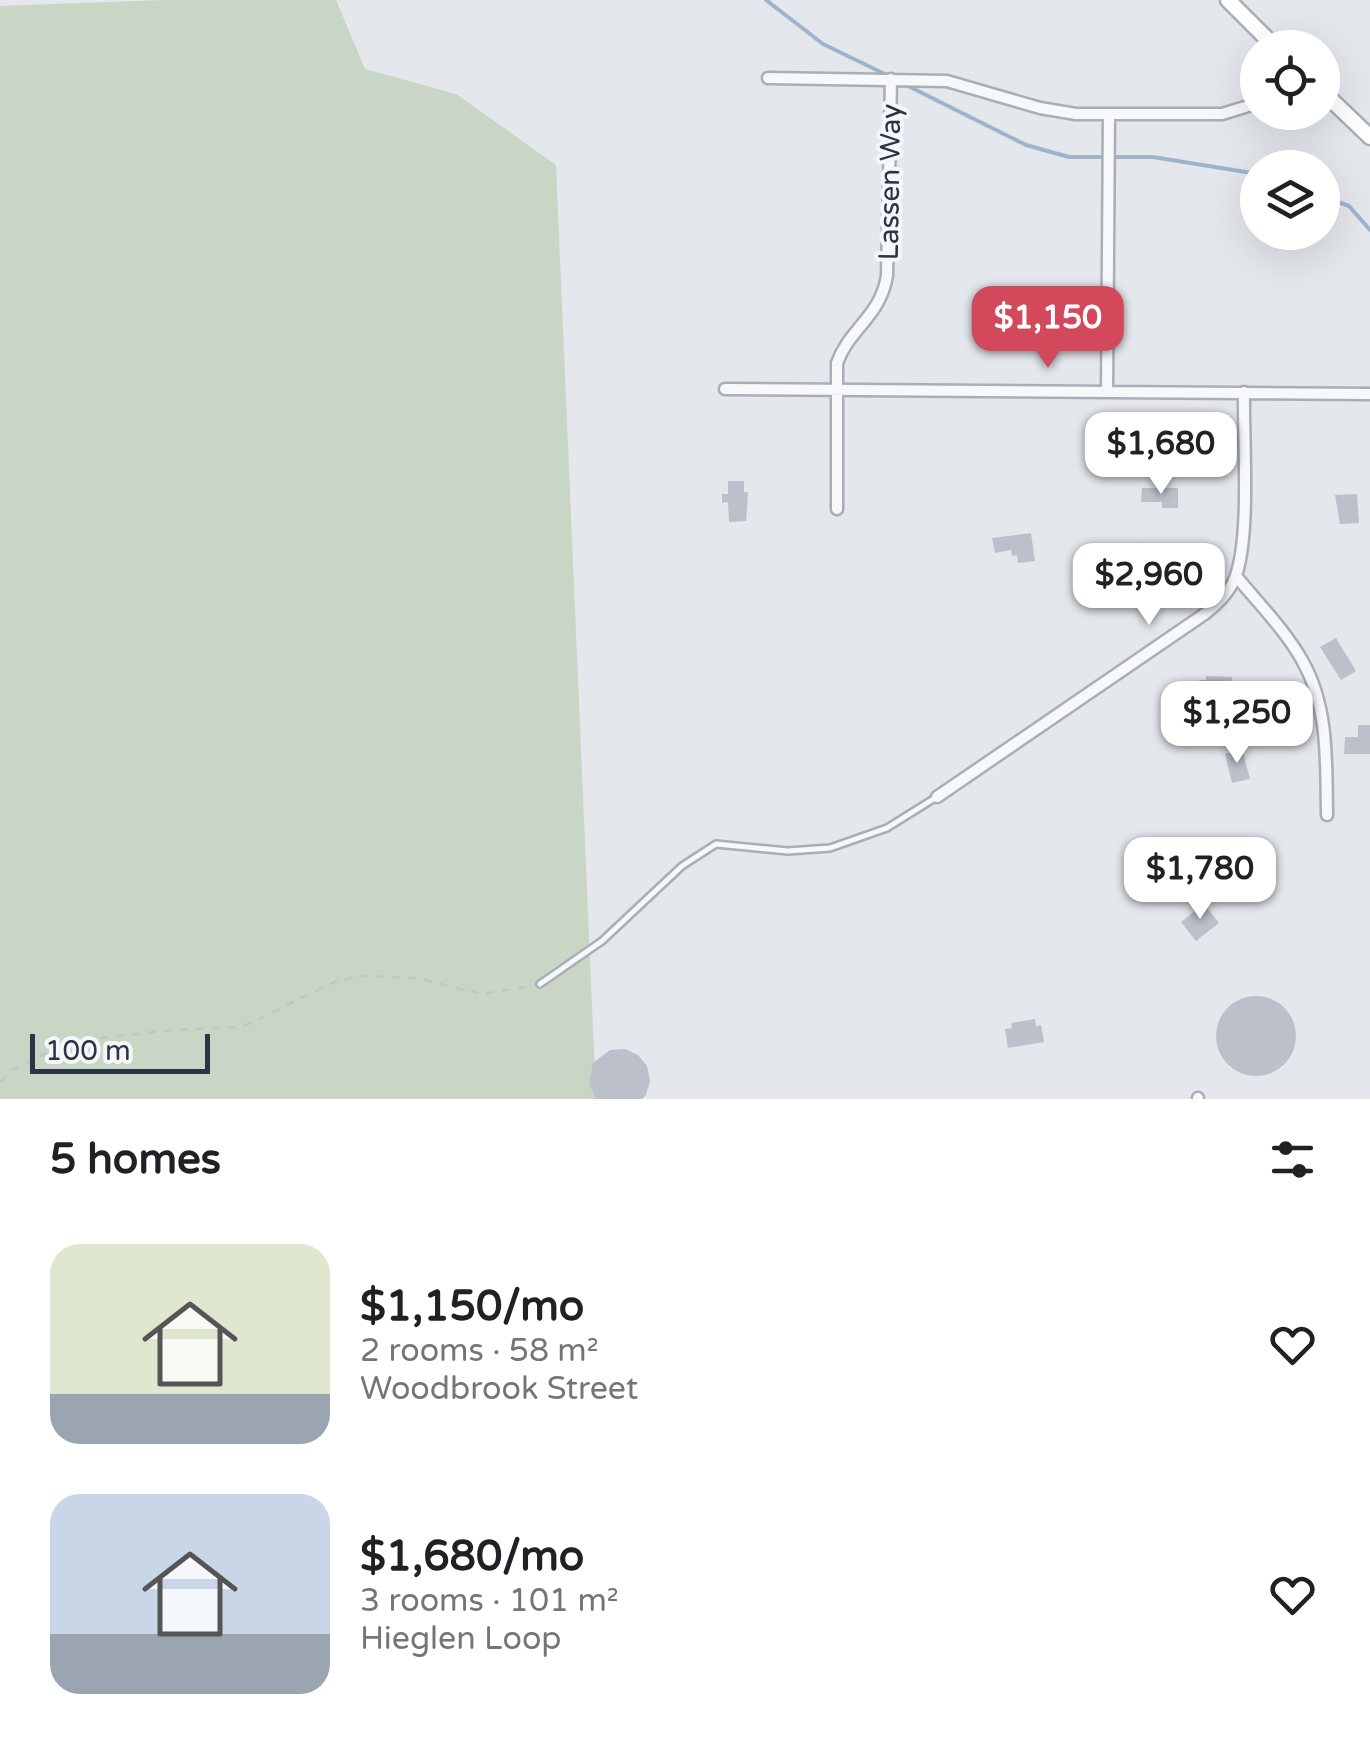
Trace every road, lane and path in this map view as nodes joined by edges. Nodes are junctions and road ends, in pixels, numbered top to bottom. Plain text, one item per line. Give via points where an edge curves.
1 (1228, 0) edge
2 (1258, 30) edge
3 (768, 78) dead end
4 (892, 79) junction
5 (1240, 108) edge
6 (1340, 108) edge
7 (1109, 115) junction
8 (1370, 137) edge
9 (834, 388) junction
10 (725, 389) dead end
11 (1107, 392) junction
12 (1244, 392) junction
13 (1370, 394) edge
14 (837, 509) dead end
15 (1236, 576) junction
16 (937, 796) joint
17 (1327, 815) dead end
18 (540, 984) joint
19 (0, 1082) edge

1 - 2 main road
3 - 4 street
4 - 7 street via 947,82 1057,112
4 - 9 street, Lassen Way via 884,293 840,354
5 - 7 street
6 - 8 main road
7 - 11 street
9 - 10 street
9 - 11 street
9 - 14 street, Lassen Way
11 - 12 street
12 - 13 street
12 - 15 street
15 - 16 street via 1206,613
15 - 17 street via 1294,647 1313,684 1324,737
16 - 18 lane via 886,828 830,848 716,844
18 - 19 path via 482,994 416,978 359,976 242,1027 72,1042 12,1069

